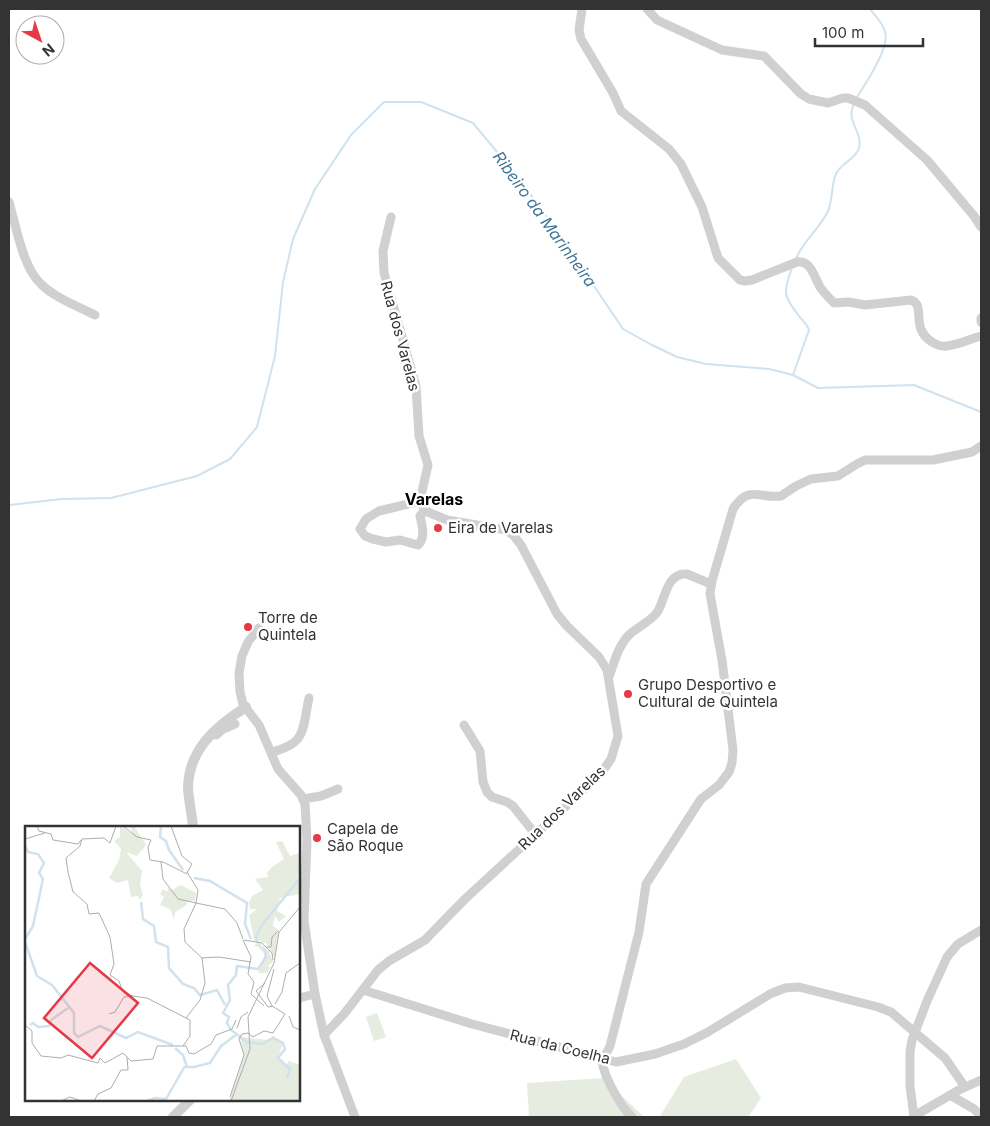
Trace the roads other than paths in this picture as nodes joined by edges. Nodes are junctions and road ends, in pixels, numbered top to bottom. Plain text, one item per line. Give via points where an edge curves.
1 (582, 9) edge
2 (646, 9) edge
3 (9, 202) edge
4 (391, 217) dead end
5 (981, 227) edge
6 (94, 315) dead end
7 (981, 318) edge
8 (981, 322) edge
9 (981, 336) edge
10 (981, 446) edge
11 (421, 501) junction
12 (426, 510) junction
13 (711, 584) junction
14 (258, 628) dead end
15 (608, 677) junction
16 (309, 698) dead end
17 (246, 707) junction
18 (235, 724) dead end
19 (464, 726) dead end
20 (272, 752) junction
21 (194, 762) junction
22 (338, 789) dead end
23 (303, 799) junction
24 (192, 826) edge
25 (536, 835) junction
26 (302, 868) edge
27 (981, 930) edge
28 (363, 990) junction
29 (314, 994) junction
30 (300, 998) edge
31 (915, 1032) junction
32 (324, 1035) junction
33 (603, 1059) junction
34 (981, 1080) edge
35 (965, 1087) junction
36 (950, 1095) junction
37 (189, 1101) edge
38 (981, 1116) edge
39 (173, 1117) edge
40 (355, 1117) edge
41 (632, 1117) edge
42 (914, 1117) edge

1 - 9 street via 579,33 582,42 621,111 669,149 682,164 702,207 715,252 737,277 745,281 755,279 801,262 808,264 834,303 866,305 914,300 919,308 921,331 938,345 949,346
2 - 5 street via 657,20 722,50 764,56 804,97 828,103 843,98 857,100 927,160
3 - 6 street via 36,279
4 - 11 street, Rua dos Varelas via 383,266 416,386 419,436 428,465
7 - 8 street
10 - 13 street via 972,452 936,460 865,460 836,477 813,479 781,496 749,495 733,509
11 - 12 street
11 - 12 street via 374,513 363,522 361,532 378,541 400,540 418,545 423,533 420,517
12 - 15 street, Rua dos Varelas via 446,520 501,528 514,536 557,614 600,657
13 - 15 street via 683,574 672,580 658,612 624,640
13 - 33 street via 710,600 723,664 732,763 721,783 701,799 648,882 611,1043
14 - 17 street via 248,642 240,664 239,682
15 - 25 street, Rua dos Varelas via 618,730 610,759 600,776
16 - 20 street via 296,742
17 - 20 street
17 - 21 street via 212,732
18 - 21 street via 218,733 199,752
19 - 25 street via 481,755 487,792 510,804
20 - 23 street via 278,769
21 - 24 street via 188,790
22 - 23 street
23 - 26 street via 306,814
25 - 28 street, Rua dos Varelas via 425,940 388,961
26 - 29 street via 304,921
27 - 31 street via 958,944 948,957
28 - 32 street, Rua dos Varelas
28 - 33 street, Rua da Coelha via 472,1024
29 - 30 street
29 - 32 street
31 - 33 street, Rua da Coelha via 891,1012 878,1007 792,986 762,998 684,1044 634,1059 616,1062
31 - 35 street, Rua da Coelha via 944,1058
31 - 42 street via 910,1045
32 - 40 street
33 - 41 street via 616,1095
34 - 35 street
35 - 36 street
36 - 38 street
36 - 42 street
37 - 39 street

